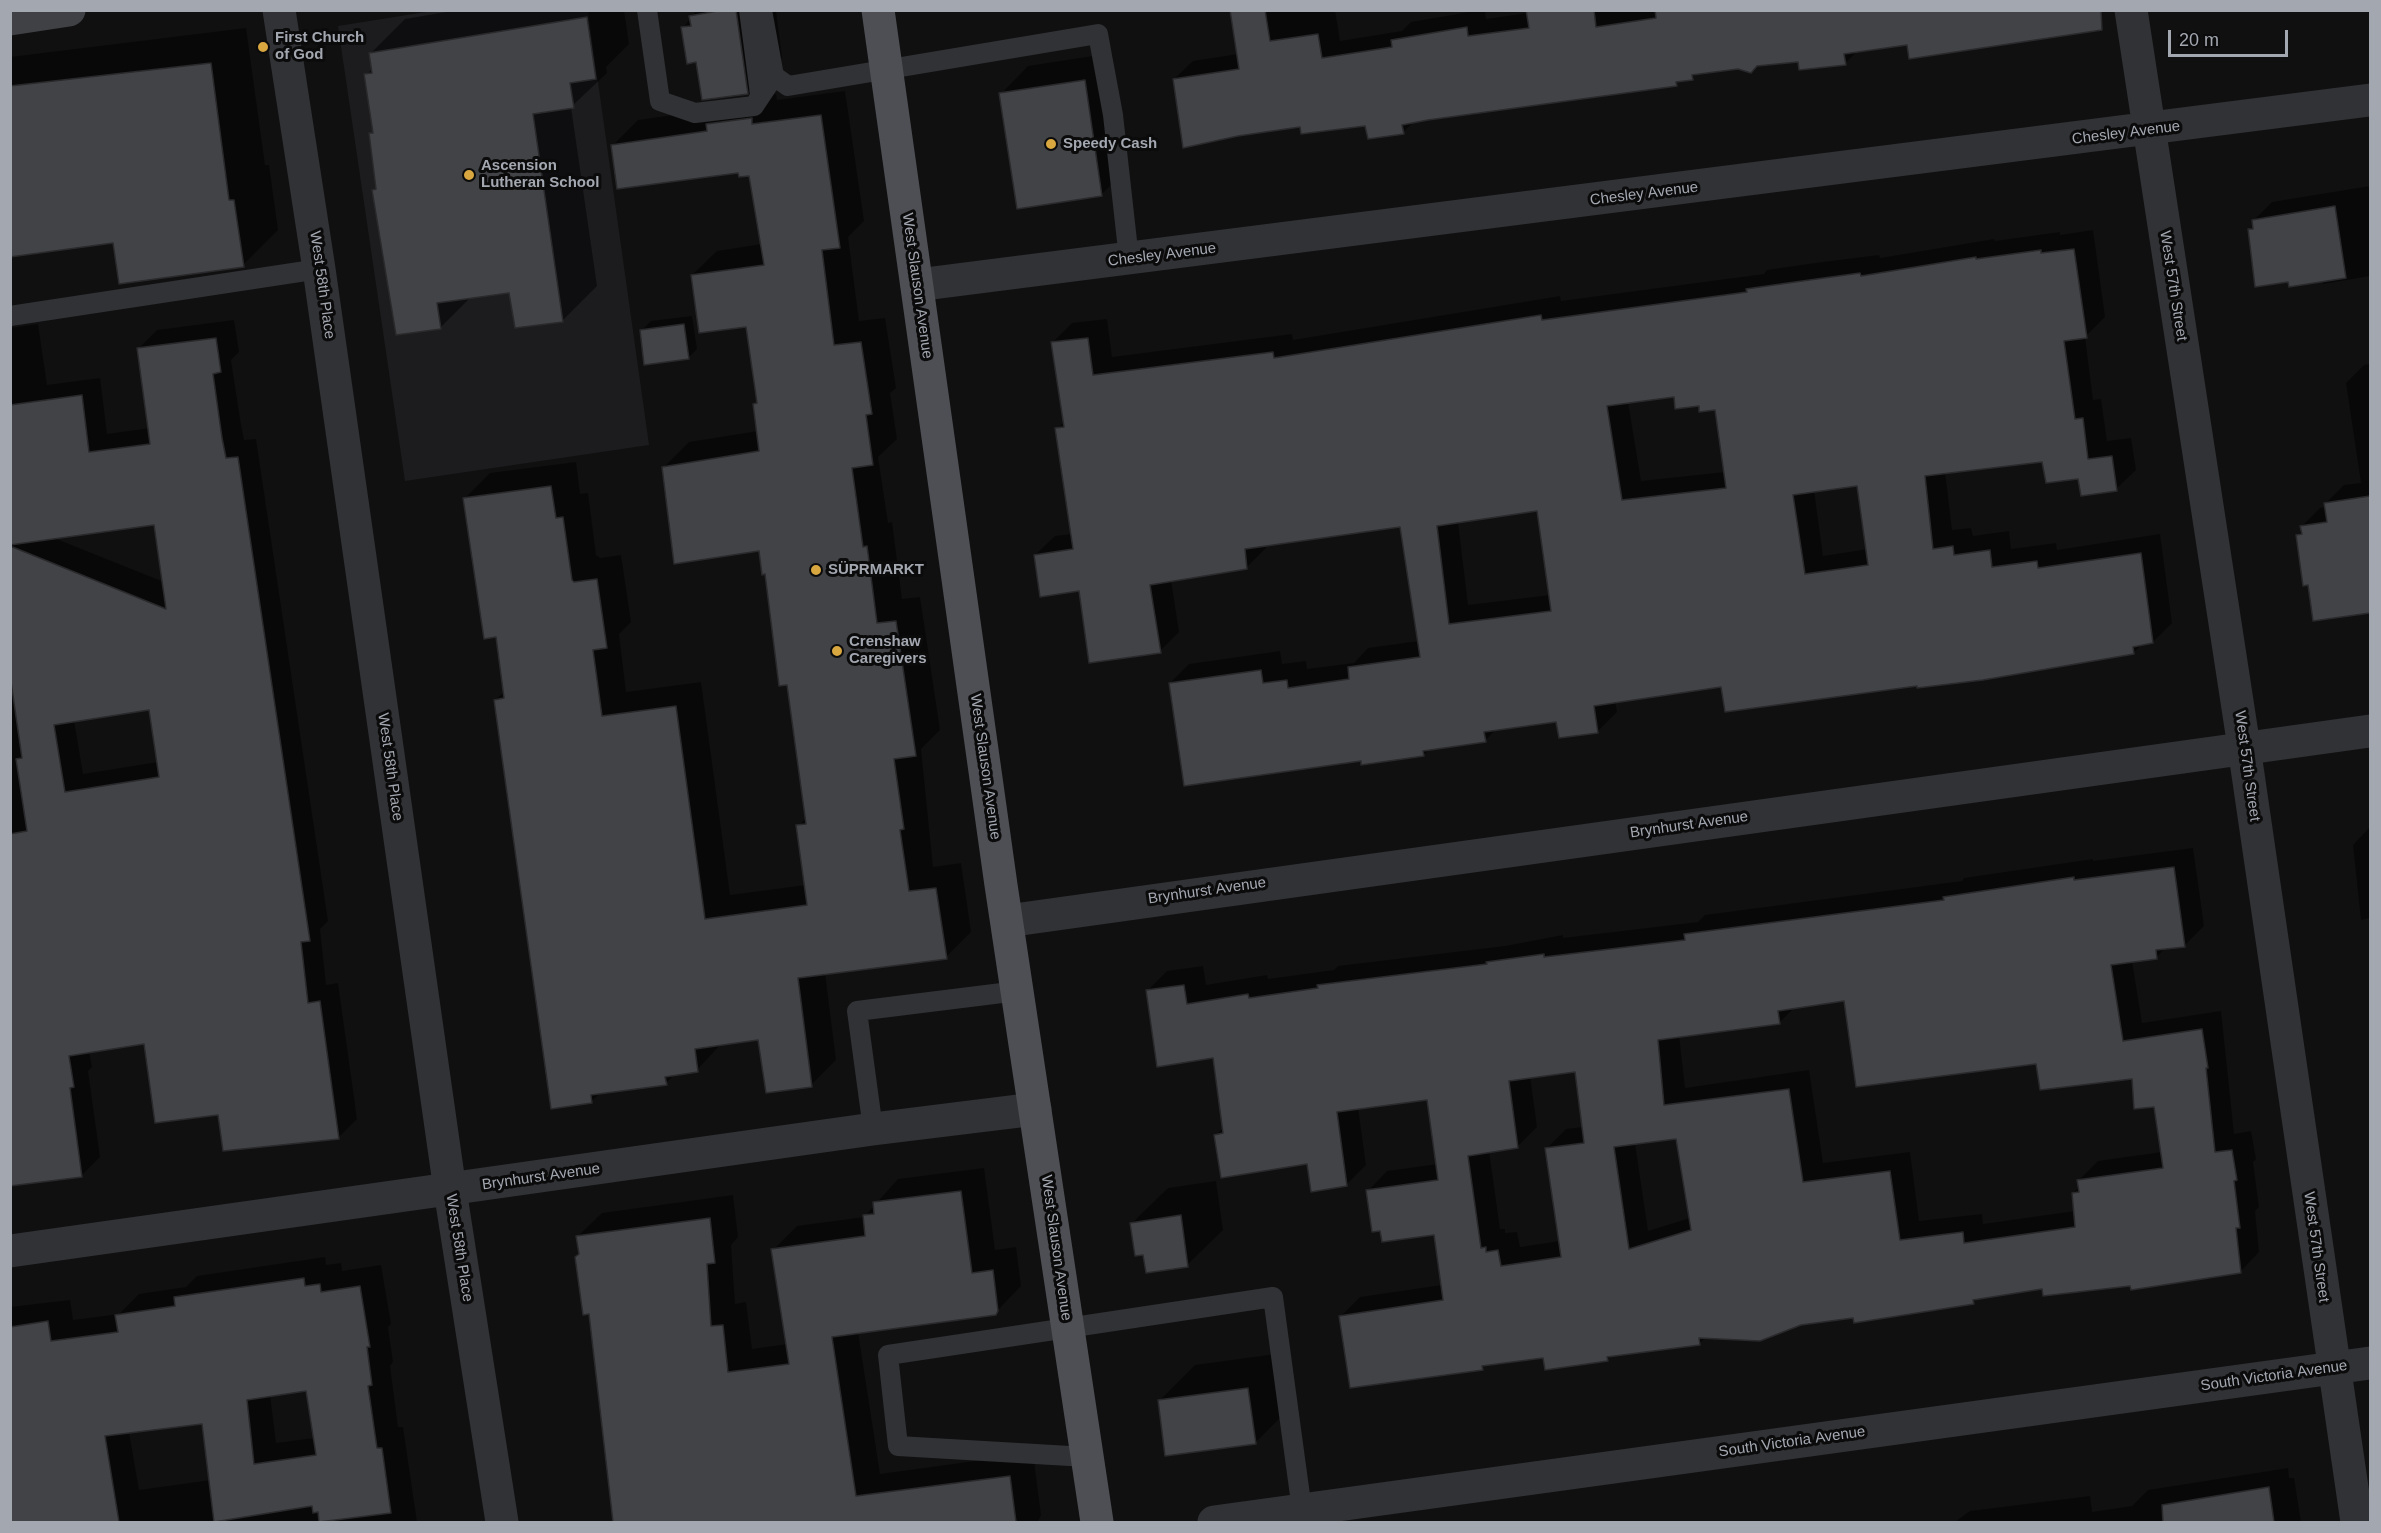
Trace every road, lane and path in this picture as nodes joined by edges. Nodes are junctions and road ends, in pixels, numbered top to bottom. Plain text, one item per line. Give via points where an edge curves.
1 (69, 10) edge
2 (279, 10) edge
3 (647, 10) edge
4 (749, 10) edge
5 (762, 10) edge
6 (878, 10) edge
7 (2131, 10) edge
8 (10, 19) edge
9 (886, 72) junction
10 (774, 76) junction
11 (760, 93) junction
12 (2370, 100) edge
13 (2150, 130) junction
14 (1129, 259) junction
15 (320, 268) junction
16 (917, 285) junction
17 (10, 316) edge
18 (2370, 731) edge
19 (2244, 747) junction
20 (1007, 921) junction
21 (1017, 991) junction
22 (1035, 1109) junction
23 (873, 1129) junction
24 (450, 1190) junction
25 (10, 1251) edge
26 (1068, 1328) junction
27 (2370, 1363) edge
28 (2334, 1368) junction
29 (1087, 1457) junction
30 (1302, 1510) junction
31 (502, 1522) edge
32 (1097, 1522) edge
33 (1214, 1522) edge
34 (2357, 1522) edge

1 - 8 main road
2 - 15 street, West 58th Place
3 - 11 lane via 660,101 695,113 754,106
4 - 11 lane
5 - 10 lane
6 - 9 main road, West Slauson Avenue
7 - 13 street, West 57th Street
9 - 10 lane via 788,86
9 - 14 lane via 1098,34 1113,115
9 - 16 main road, West Slauson Avenue
10 - 11 lane
12 - 13 street, Chesley Avenue
13 - 14 street, Chesley Avenue
13 - 19 street, West 57th Street
14 - 16 street, Chesley Avenue
15 - 17 lane
15 - 24 street, West 58th Place
16 - 20 main road, West Slauson Avenue
18 - 19 street, Brynhurst Avenue
19 - 20 street, Brynhurst Avenue
19 - 28 street, West 57th Street
20 - 21 main road, West Slauson Avenue
21 - 22 main road, West Slauson Avenue
21 - 23 lane via 858,1011
22 - 23 street, Brynhurst Avenue
22 - 26 main road, West Slauson Avenue
23 - 24 street, Brynhurst Avenue
24 - 25 street, Brynhurst Avenue
24 - 31 street, West 58th Place
26 - 29 main road, West Slauson Avenue
26 - 29 lane via 888,1355 898,1446
26 - 30 lane via 1272,1297
27 - 28 street, South Victoria Avenue
28 - 30 street, South Victoria Avenue
28 - 34 street, West 57th Street
29 - 32 main road, West Slauson Avenue
30 - 33 street, South Victoria Avenue

